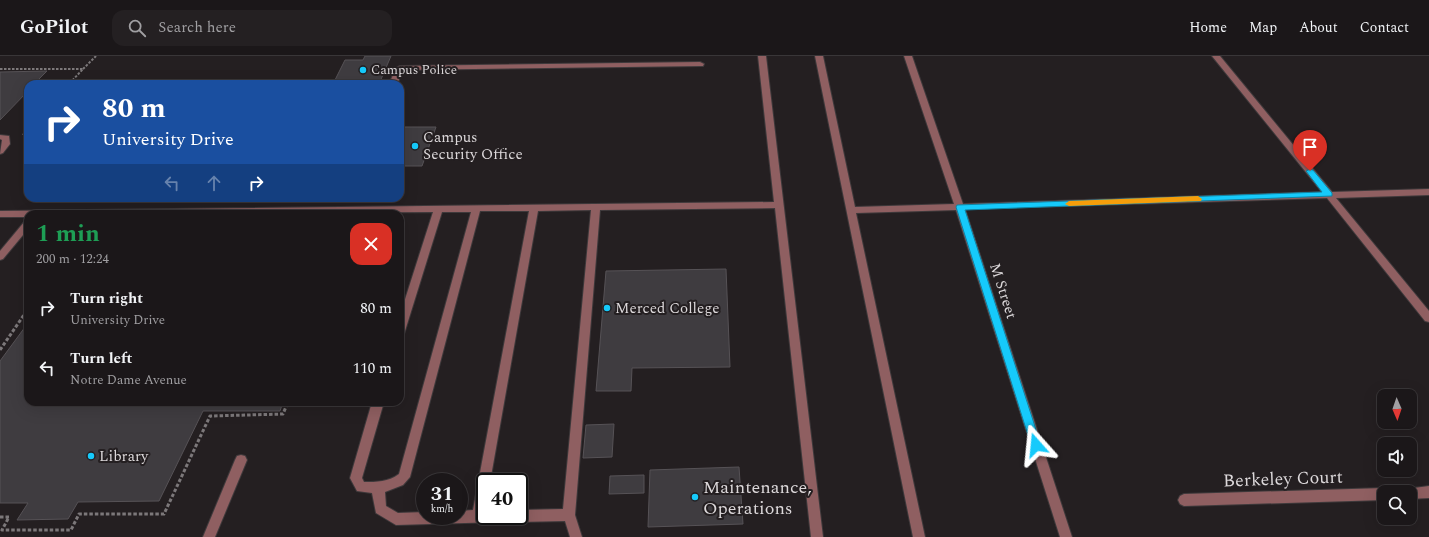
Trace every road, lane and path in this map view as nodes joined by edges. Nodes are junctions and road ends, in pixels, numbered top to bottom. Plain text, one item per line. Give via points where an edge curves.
1 (96, 56) edge
2 (762, 56) edge
3 (819, 56) edge
4 (908, 56) edge
5 (1216, 56) edge
6 (700, 64) dead end
7 (0, 69) edge
8 (83, 69) junction
9 (73, 80) edge
10 (395, 80) edge
11 (0, 137) edge
12 (0, 151) edge
13 (1429, 192) edge
14 (1329, 194) junction
15 (779, 205) junction
16 (960, 207) junction
17 (534, 208) junction
18 (596, 208) junction
19 (476, 209) junction
20 (404, 210) edge
21 (438, 210) junction
22 (852, 210) junction
23 (0, 214) edge
24 (24, 214) edge
25 (24, 228) edge
26 (0, 256) edge
27 (24, 315) edge
28 (404, 318) edge
29 (1429, 318) edge
30 (0, 350) edge
31 (286, 406) edge
32 (377, 406) edge
33 (241, 460) dead end
34 (486, 473) edge
35 (378, 487) junction
36 (1429, 492) edge
37 (1417, 493) edge
38 (1377, 494) edge
39 (1184, 500) dead end
40 (569, 515) junction
41 (476, 516) edge
42 (528, 516) edge
43 (0, 517) edge
44 (208, 537) edge
45 (576, 537) edge
46 (817, 537) edge
47 (919, 537) edge
48 (1066, 537) edge

1 - 8 path
2 - 15 street
3 - 22 street
4 - 16 street, M Street
5 - 14 street
6 - 10 street via 400,68
7 - 8 path
8 - 9 path
11 - 12 street via 6,138 6,144
13 - 14 street
14 - 16 street
14 - 29 street
15 - 18 street
15 - 46 street
16 - 22 street
16 - 48 street, M Street
17 - 18 street
17 - 19 street
17 - 34 street
18 - 40 street
19 - 21 street
19 - 35 street via 404,477 395,485
20 - 21 street
21 - 28 street
22 - 47 street
23 - 24 street
25 - 26 street
27 - 30 path
31 - 43 path via 283,414 210,416 164,514 79,514 71,530 2,530 9,517
32 - 35 street via 356,478 361,487
33 - 44 street
35 - 41 street via 380,509 396,519
36 - 37 street
38 - 39 street, Berkeley Court
40 - 42 street
40 - 45 street

